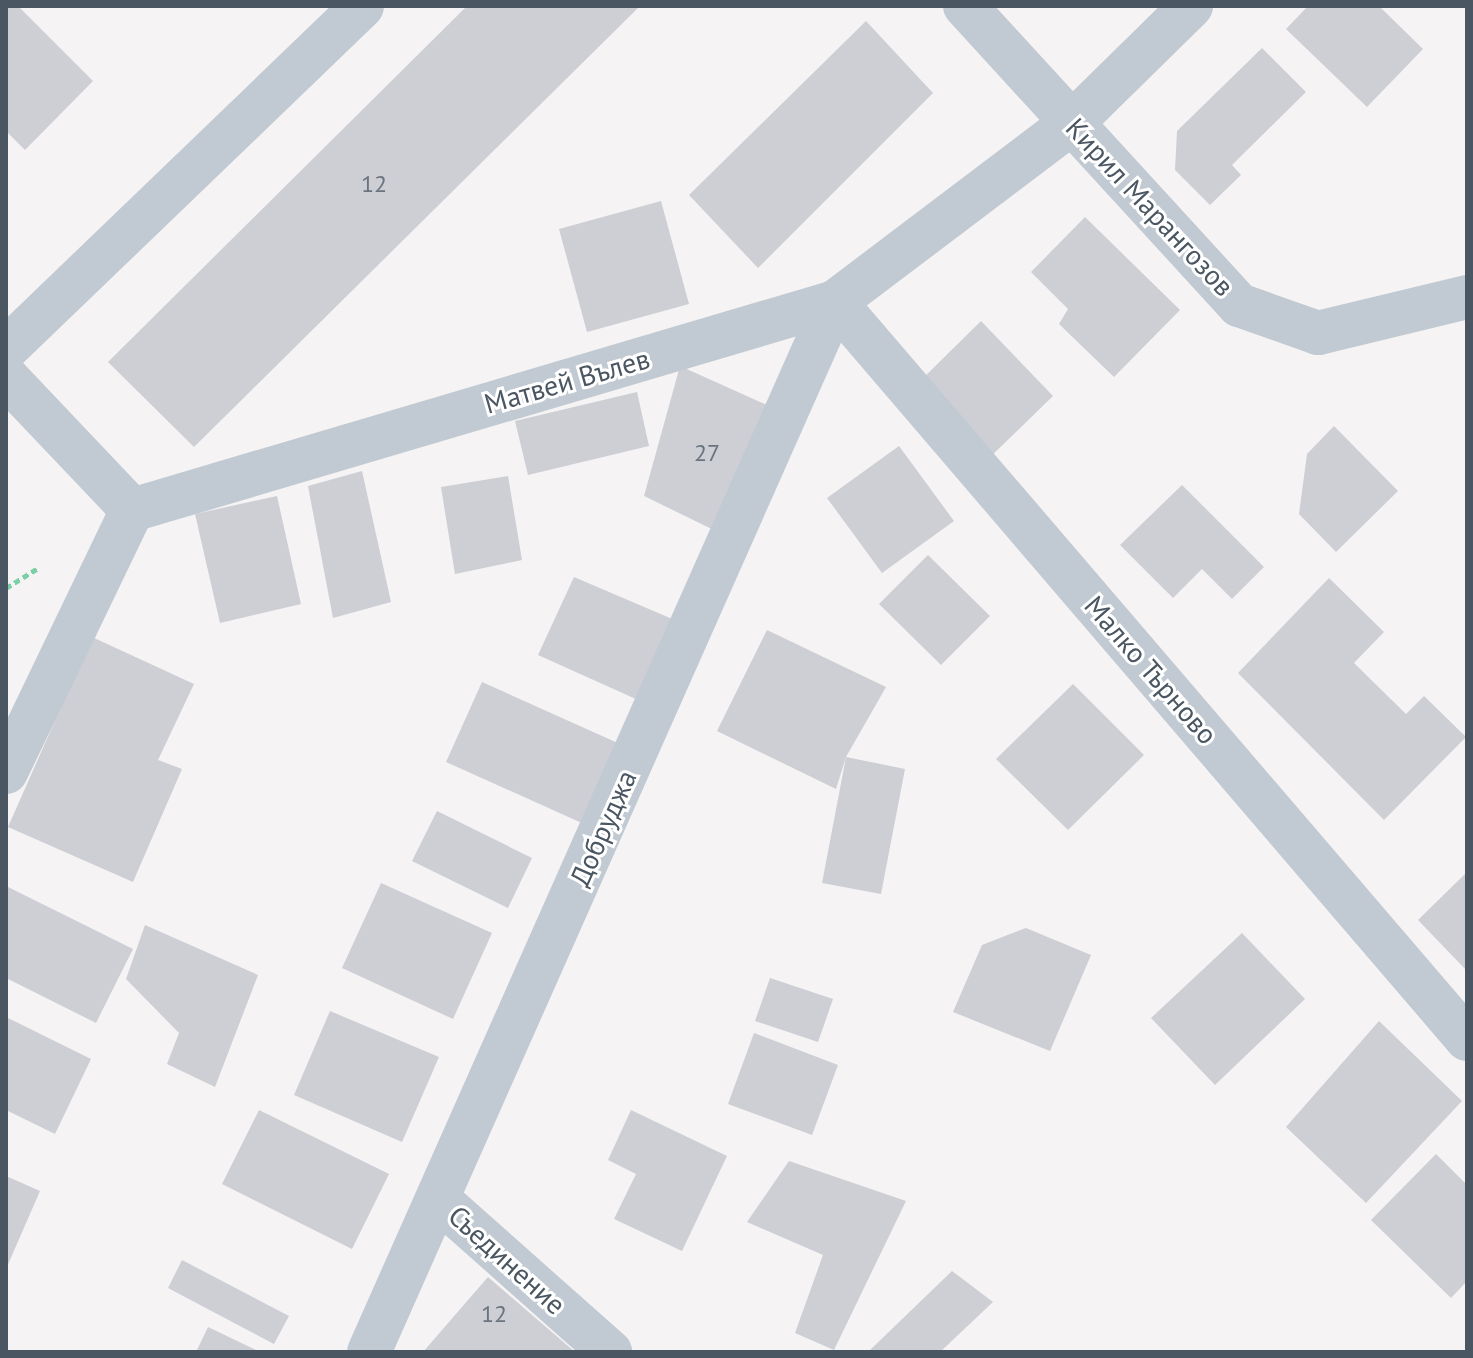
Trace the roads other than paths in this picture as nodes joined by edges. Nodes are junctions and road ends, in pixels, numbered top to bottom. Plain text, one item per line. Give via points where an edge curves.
1 (362, 6) edge
2 (965, 6) edge
3 (1191, 6) edge
4 (1072, 123) junction
5 (1467, 297) edge
6 (835, 302) junction
7 (6, 349) edge
8 (6, 377) edge
9 (132, 510) junction
10 (6, 772) edge
11 (1467, 1039) edge
12 (439, 1200) junction
13 (369, 1352) edge
14 (610, 1352) edge

1 - 7 street
2 - 4 street, Кирил Марангозов
3 - 4 street, Матвей Вълев
4 - 5 street, Кирил Марангозов via 1239,305 1318,333
4 - 6 street, Матвей Вълев
6 - 9 street, Матвей Вълев
6 - 11 street, Малко Търново
6 - 12 street, Добруджа
8 - 9 street
9 - 10 street
12 - 13 street, Добруджа
12 - 14 street, Съединение

